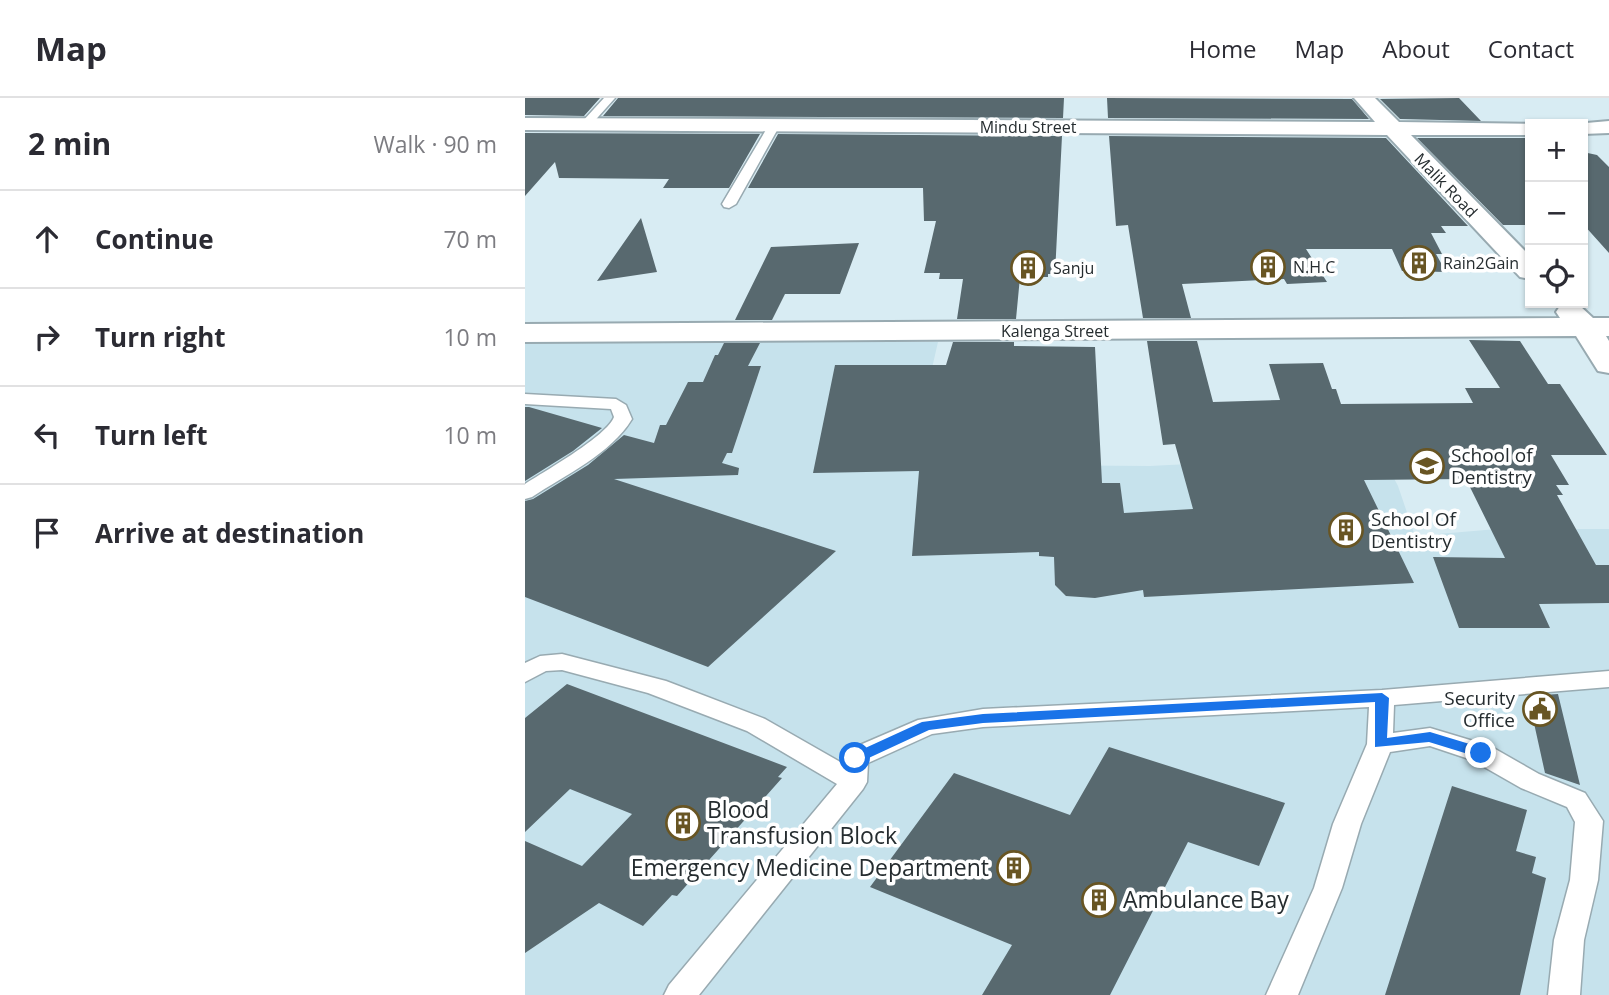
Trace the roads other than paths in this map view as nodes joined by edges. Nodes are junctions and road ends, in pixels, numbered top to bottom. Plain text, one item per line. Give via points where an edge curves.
1 (610, 98) edge
2 (1364, 98) edge
3 (525, 124) edge
4 (586, 124) junction
5 (775, 125) junction
6 (1609, 127) edge
7 (1588, 128) edge
8 (1392, 129) junction
9 (1525, 129) edge
10 (729, 204) dead end
11 (1525, 266) edge
12 (1568, 308) edge
13 (1597, 327) edge
14 (525, 333) edge
15 (1609, 364) edge
16 (525, 399) edge
17 (525, 493) edge
18 (525, 674) edge
19 (1609, 678) edge
20 (1382, 698) junction
21 (1380, 744) junction
22 (855, 782) junction
23 (680, 995) edge
24 (1283, 995) edge
25 (1564, 995) edge

1 - 4 lane
2 - 8 street, Malik Road
3 - 4 street, Mindu Street
4 - 5 street, Mindu Street
5 - 8 street, Mindu Street
5 - 10 lane
6 - 7 street
8 - 9 street, Mindu Street
8 - 11 street, Malik Road
12 - 13 street
13 - 14 street, Kalenga Street
13 - 15 street
16 - 17 lane via 616,404 623,419 603,440
18 - 22 lane via 540,664 562,662 657,687 756,725
19 - 20 lane
20 - 21 lane
20 - 22 lane via 983,718 927,726 855,758
21 - 24 lane
21 - 25 lane via 1430,737 1481,753 1576,800 1589,821
22 - 23 lane

